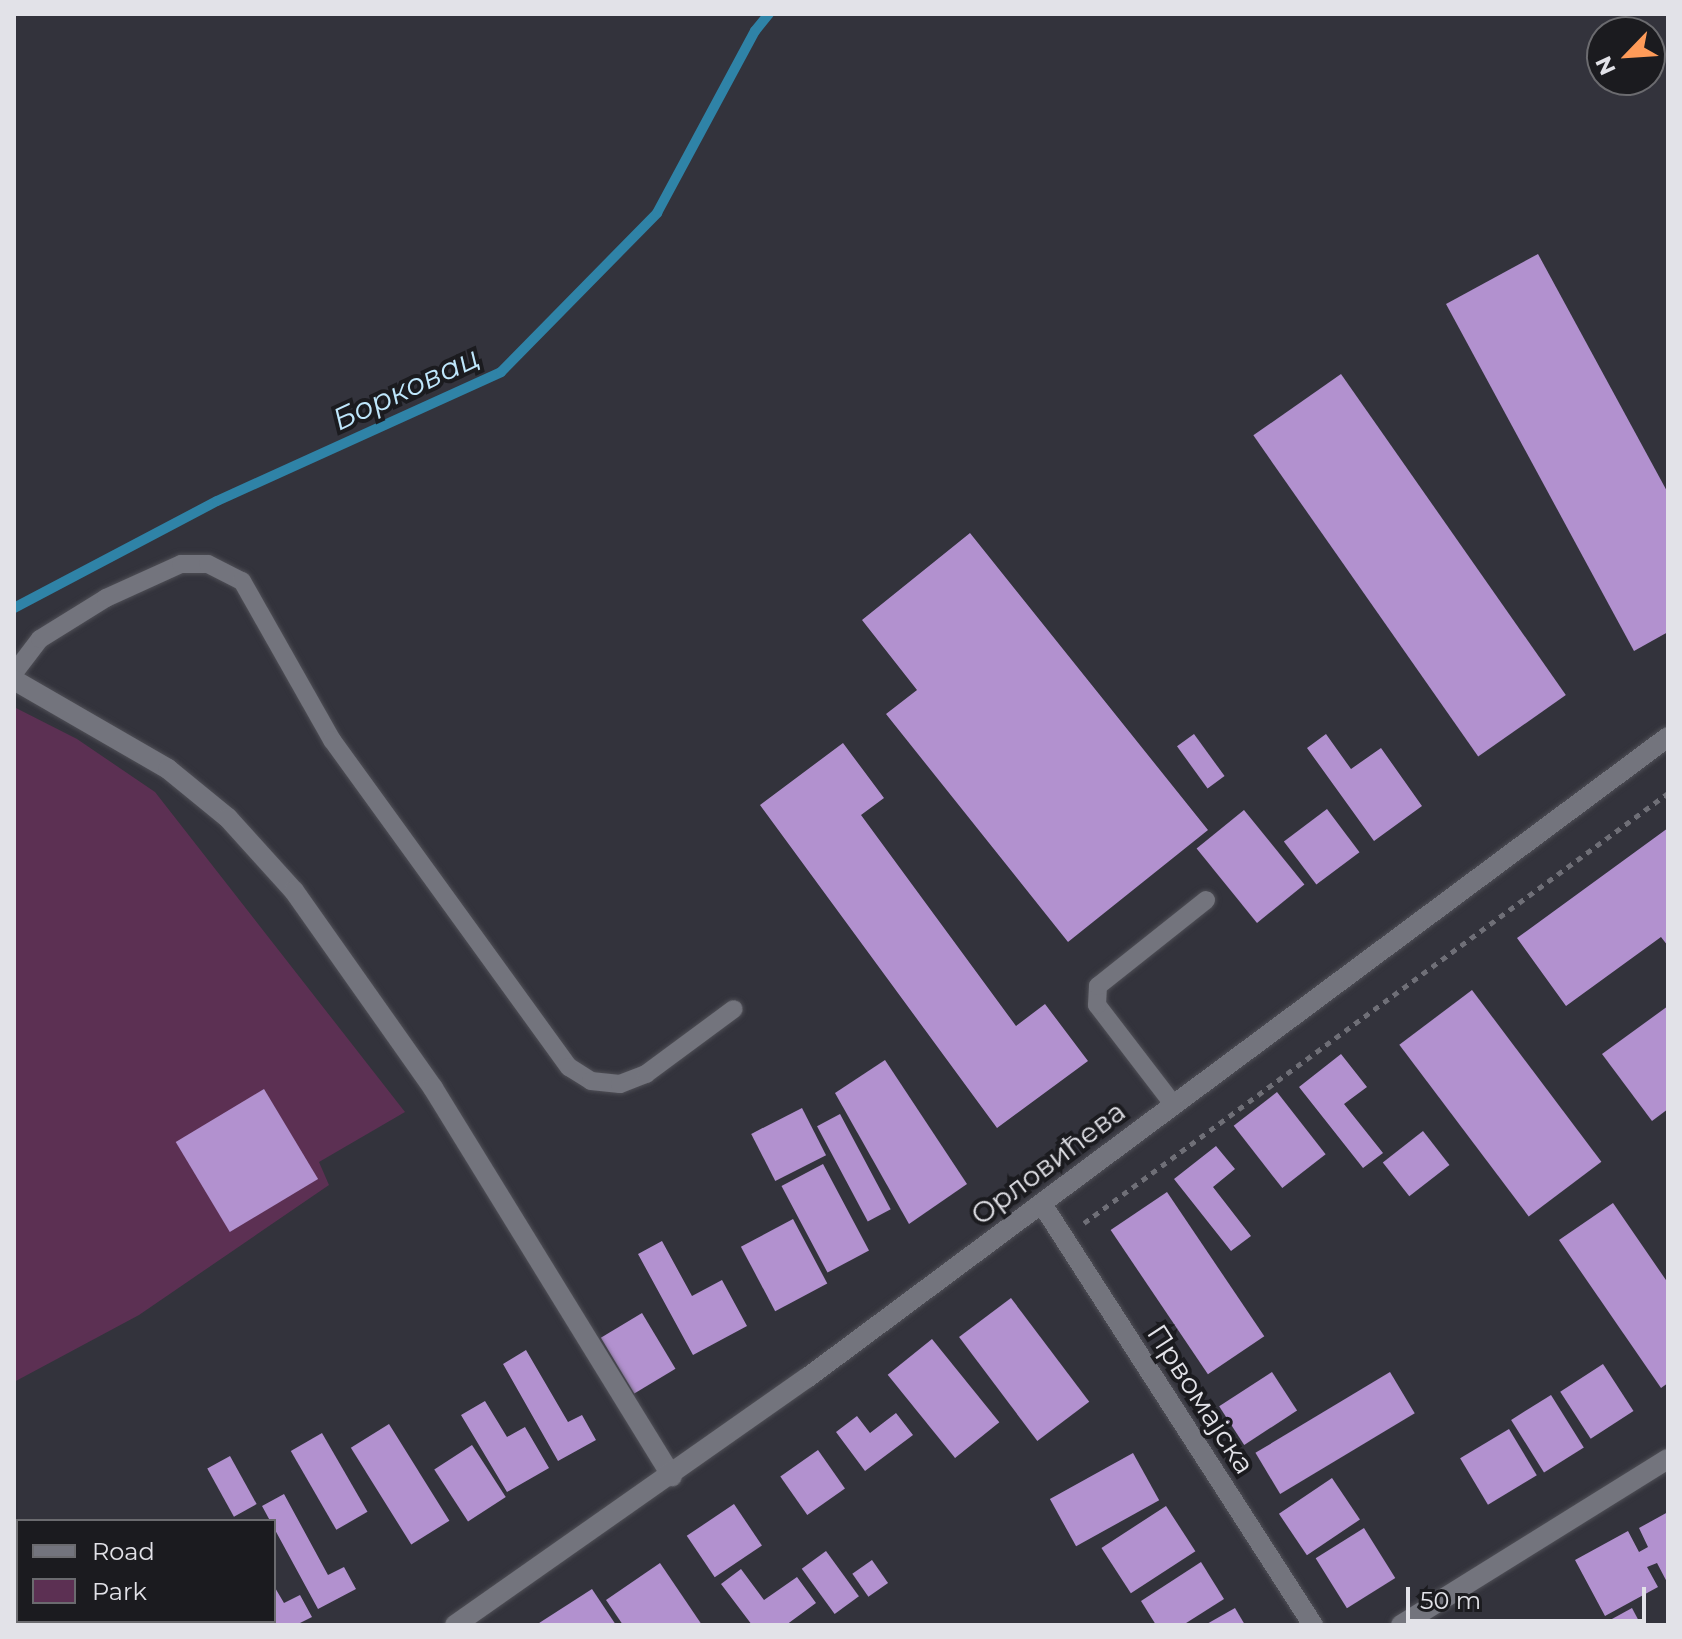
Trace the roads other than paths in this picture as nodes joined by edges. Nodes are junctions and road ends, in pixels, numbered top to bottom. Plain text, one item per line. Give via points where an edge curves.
1 (14, 673) edge
2 (14, 680) edge
3 (1668, 737) edge
4 (1206, 900) dead end
5 (734, 1009) dead end
6 (1173, 1104) junction
7 (1042, 1204) junction
8 (1668, 1459) edge
9 (672, 1476) junction
10 (455, 1625) edge
11 (1313, 1625) edge
12 (1401, 1625) edge

1 - 5 lane via 40,639 106,598 181,564 208,564 242,581 332,740 569,1067 591,1081 620,1084 646,1074
2 - 9 street via 168,769 228,818 294,891 433,1088
3 - 6 street, Орловићева
4 - 6 lane via 1098,986 1097,1005
6 - 7 street, Орловићева
7 - 9 street, Орловићева
7 - 11 street, Првомајска
8 - 12 street
9 - 10 street, Орловићева

